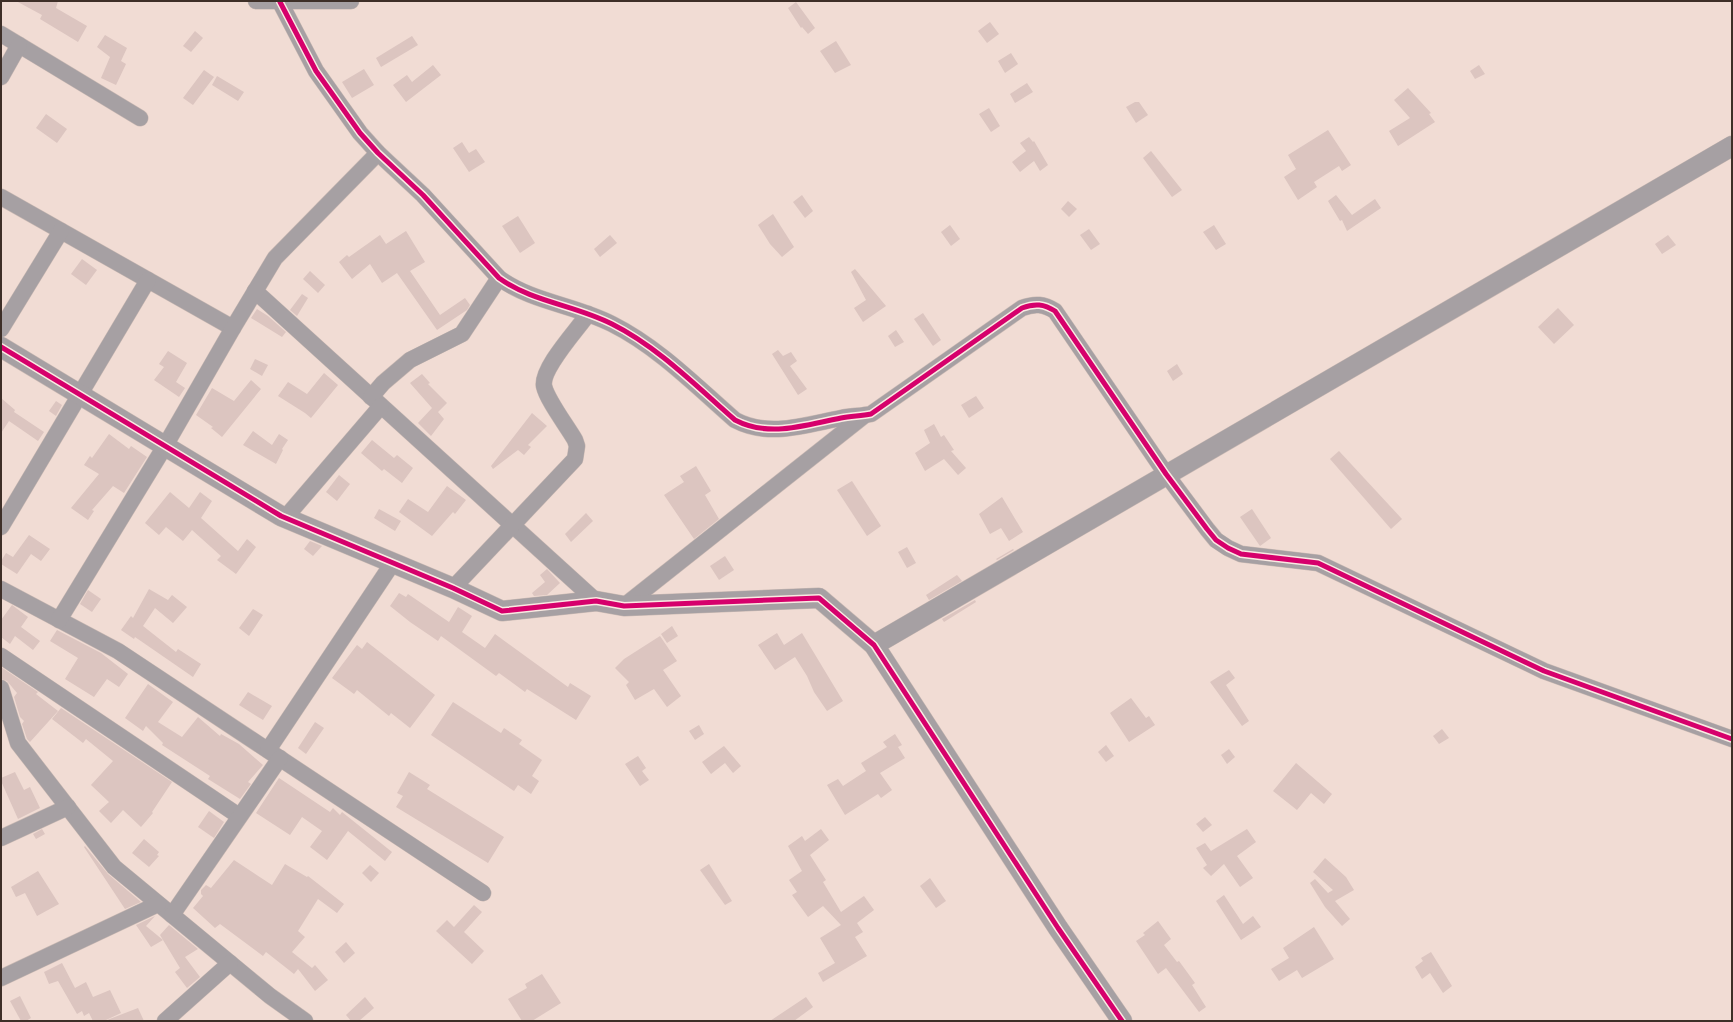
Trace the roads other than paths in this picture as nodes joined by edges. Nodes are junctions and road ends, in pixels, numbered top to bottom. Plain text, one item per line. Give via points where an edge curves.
1 (256, 1) edge
2 (351, 1) edge
3 (280, 2) junction
4 (1, 34) edge
5 (19, 45) junction
6 (1, 77) edge
7 (140, 118) dead end
8 (1732, 146) edge
9 (378, 153) junction
10 (1, 196) edge
11 (61, 230) junction
12 (499, 278) junction
13 (148, 280) junction
14 (255, 291) junction
15 (588, 314) junction
16 (233, 328) junction
17 (1, 329) edge
18 (1, 347) edge
19 (80, 395) junction
20 (376, 401) junction
21 (865, 415) junction
22 (165, 446) junction
23 (1166, 474) junction
24 (285, 518) junction
25 (512, 525) junction
26 (1, 527) edge
27 (392, 564) junction
28 (453, 588) junction
29 (1, 589) edge
30 (596, 601) junction
31 (624, 606) junction
32 (59, 620) junction
33 (874, 645) junction
34 (1, 656) edge
35 (1, 688) edge
36 (1732, 738) edge
37 (274, 754) junction
38 (68, 807) junction
39 (240, 816) junction
40 (1, 838) edge
41 (483, 893) dead end
42 (158, 904) junction
43 (172, 915) junction
44 (230, 963) junction
45 (1, 978) edge
46 (165, 1021) edge
47 (305, 1021) edge
48 (1122, 1021) edge

1 - 3 street
2 - 3 street
3 - 9 street via 316,71 344,113
4 - 5 street
5 - 6 street
5 - 7 street
8 - 23 street
9 - 12 street via 423,195
9 - 14 street via 275,258
10 - 11 street
11 - 13 street
11 - 17 street
12 - 15 street via 514,289
12 - 20 street via 462,334 410,360 392,375
13 - 16 street
13 - 19 street
14 - 16 street
14 - 20 street
15 - 21 street via 612,324 655,352 735,420 753,428 782,429 857,414
15 - 25 street via 548,369 544,381 547,393 575,440 575,459
16 - 22 street
18 - 19 street
19 - 22 street
19 - 26 street
20 - 24 street
20 - 25 street
21 - 23 street via 877,410 1022,308 1039,304 1055,311
21 - 31 street
22 - 24 street
22 - 32 street
23 - 33 street
23 - 36 street via 1207,530 1228,548 1248,555 1318,563 1544,671
24 - 27 street
25 - 28 street
25 - 30 street
27 - 28 street
27 - 37 street
28 - 30 street via 502,611
29 - 32 street
30 - 31 street
31 - 33 street via 819,598
32 - 37 street via 118,651
33 - 48 street via 1058,928
34 - 39 street
35 - 38 street via 18,743
37 - 39 street
37 - 41 street
38 - 40 street
38 - 42 street via 114,867
39 - 43 street
42 - 43 street
42 - 45 street
43 - 44 street
44 - 46 street
44 - 47 street

